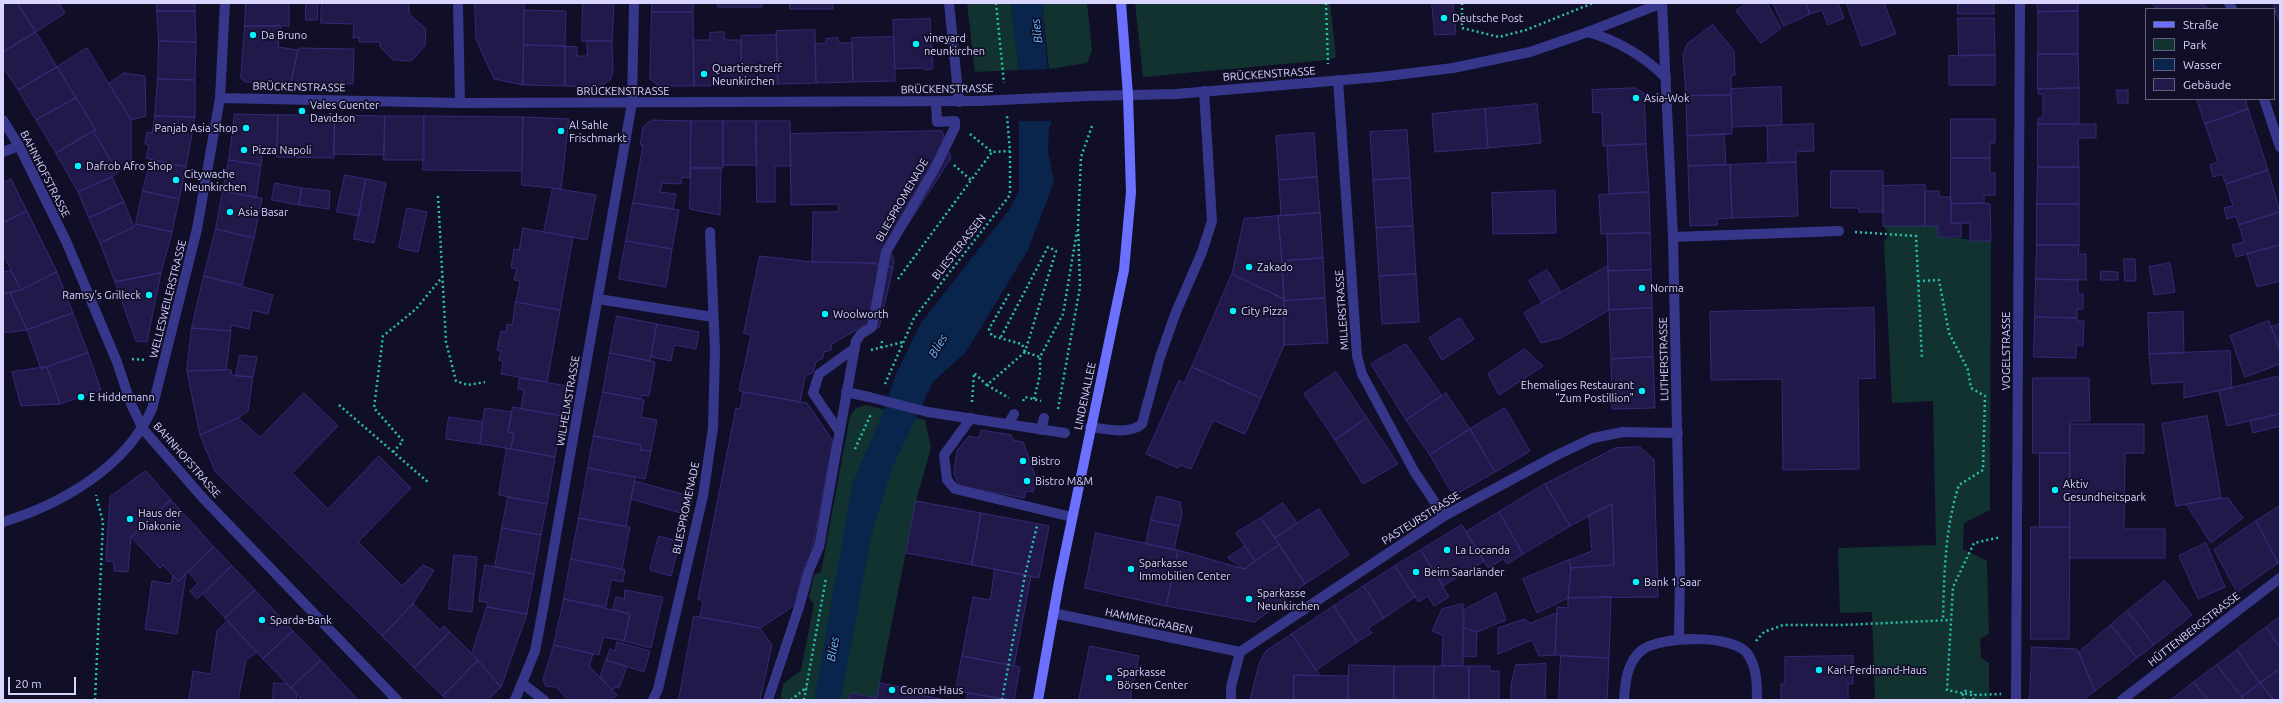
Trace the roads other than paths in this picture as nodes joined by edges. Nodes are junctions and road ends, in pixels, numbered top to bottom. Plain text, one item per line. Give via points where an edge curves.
1 (225, 3) edge
2 (458, 3) edge
3 (634, 3) edge
4 (949, 3) edge
5 (1121, 3) edge
6 (1662, 3) edge
7 (2020, 3) edge
8 (1588, 32) junction
9 (1666, 78) junction
10 (1334, 81) junction
11 (1204, 91) junction
12 (1128, 95) junction
13 (220, 98) junction
14 (2264, 100) edge
15 (936, 102) junction
16 (959, 102) junction
17 (460, 103) junction
18 (632, 103) junction
19 (3, 120) edge
20 (19, 146) junction
21 (2280, 147) edge
22 (3, 152) edge
23 (1839, 231) road end
24 (710, 232) dead end
25 (1673, 237) junction
26 (598, 299) junction
27 (713, 317) junction
28 (856, 352) junction
29 (846, 392) junction
30 (1014, 414) dead end
31 (971, 418) junction
32 (1044, 418) dead end
33 (1008, 424) junction
34 (1090, 427) junction
35 (143, 429) junction
36 (1041, 430) junction
37 (839, 431) junction
38 (1678, 432) junction
39 (1065, 433) dead end
40 (1444, 516) junction
41 (1072, 517) junction
42 (3, 522) edge
43 (2280, 578) edge
44 (1053, 613) junction
45 (1679, 639) junction
46 (1240, 652) junction
47 (523, 684) junction
48 (2016, 697) edge
49 (397, 700) edge
50 (515, 700) edge
51 (544, 700) edge
52 (653, 700) edge
53 (768, 700) edge
54 (1038, 700) edge
55 (1231, 700) edge
56 (1624, 700) edge
57 (1757, 700) edge
58 (2122, 700) edge

1 - 13 street, WELLESWEILERSTRASSE
2 - 17 street
3 - 18 street, WILHELMSTRASSE
4 - 16 street
5 - 12 main road, LINDENALLEE
6 - 8 street, BRÜCKENSTRASSE
6 - 9 street, LUTHERSTRASSE
7 - 48 street, VOGELSTRASSE
8 - 9 street via 1610,38 1632,49
8 - 10 street, BRÜCKENSTRASSE via 1530,52 1453,68
9 - 25 street, LUTHERSTRASSE
10 - 11 street, BRÜCKENSTRASSE
10 - 40 street, MILLERSTRASSE via 1357,356 1362,374 1414,471
11 - 12 street, BRÜCKENSTRASSE
11 - 34 street via 1212,221 1202,252 1160,357 1142,424 1136,428 1114,430
12 - 16 street, BRÜCKENSTRASSE, bridge
12 - 34 main road, LINDENALLEE via 1131,192 1124,270
13 - 17 street, BRÜCKENSTRASSE
13 - 35 street, WELLESWEILERSTRASSE via 197,229 165,363 152,410
14 - 21 street
15 - 16 street, BRÜCKENSTRASSE
15 - 18 street, BRÜCKENSTRASSE
15 - 28 street, BLIESPROMENADE via 937,122 955,121 955,127 886,252 872,327 861,334
17 - 18 street, BRÜCKENSTRASSE
18 - 26 street, WILHELMSTRASSE
19 - 20 street, BAHNHOFSTRASSE
20 - 22 street
20 - 35 street, BAHNHOFSTRASSE via 66,241
23 - 25 street
24 - 27 street, BLIESPROMENADE
25 - 38 street, LUTHERSTRASSE
26 - 27 street
26 - 47 street, WILHELMSTRASSE via 535,651
27 - 52 street, BLIESPROMENADE via 713,428 704,488 658,689
28 - 29 street, BLIESPROMENADE
28 - 37 street, BLIESPROMENADE via 819,374 813,394 825,403
29 - 31 street, bridge via 928,412
29 - 37 street, BLIESPROMENADE
30 - 33 street
31 - 33 street
31 - 41 street via 944,455 947,480 955,489
32 - 36 street
33 - 36 street
34 - 41 main road, LINDENALLEE
35 - 42 street, WELLESWEILERSTRASSE via 127,450 88,481 23,516
35 - 49 street, BAHNHOFSTRASSE via 202,497
36 - 39 street
37 - 53 street, BLIESPROMENADE via 819,547 809,570
38 - 40 street, PASTEURSTRASSE via 1623,432 1593,438
38 - 45 street, LUTHERSTRASSE
40 - 46 street, PASTEURSTRASSE
41 - 44 main road, LINDENALLEE
43 - 58 street, HÜTTENBERGSTRASSE
44 - 46 street, HAMMERGRABEN
44 - 54 main road, LINDENALLEE
45 - 56 street via 1656,643 1642,650 1629,669
45 - 57 street via 1730,643 1746,652 1754,665
46 - 55 street via 1231,687
47 - 50 street, WILHELMSTRASSE
47 - 51 street

